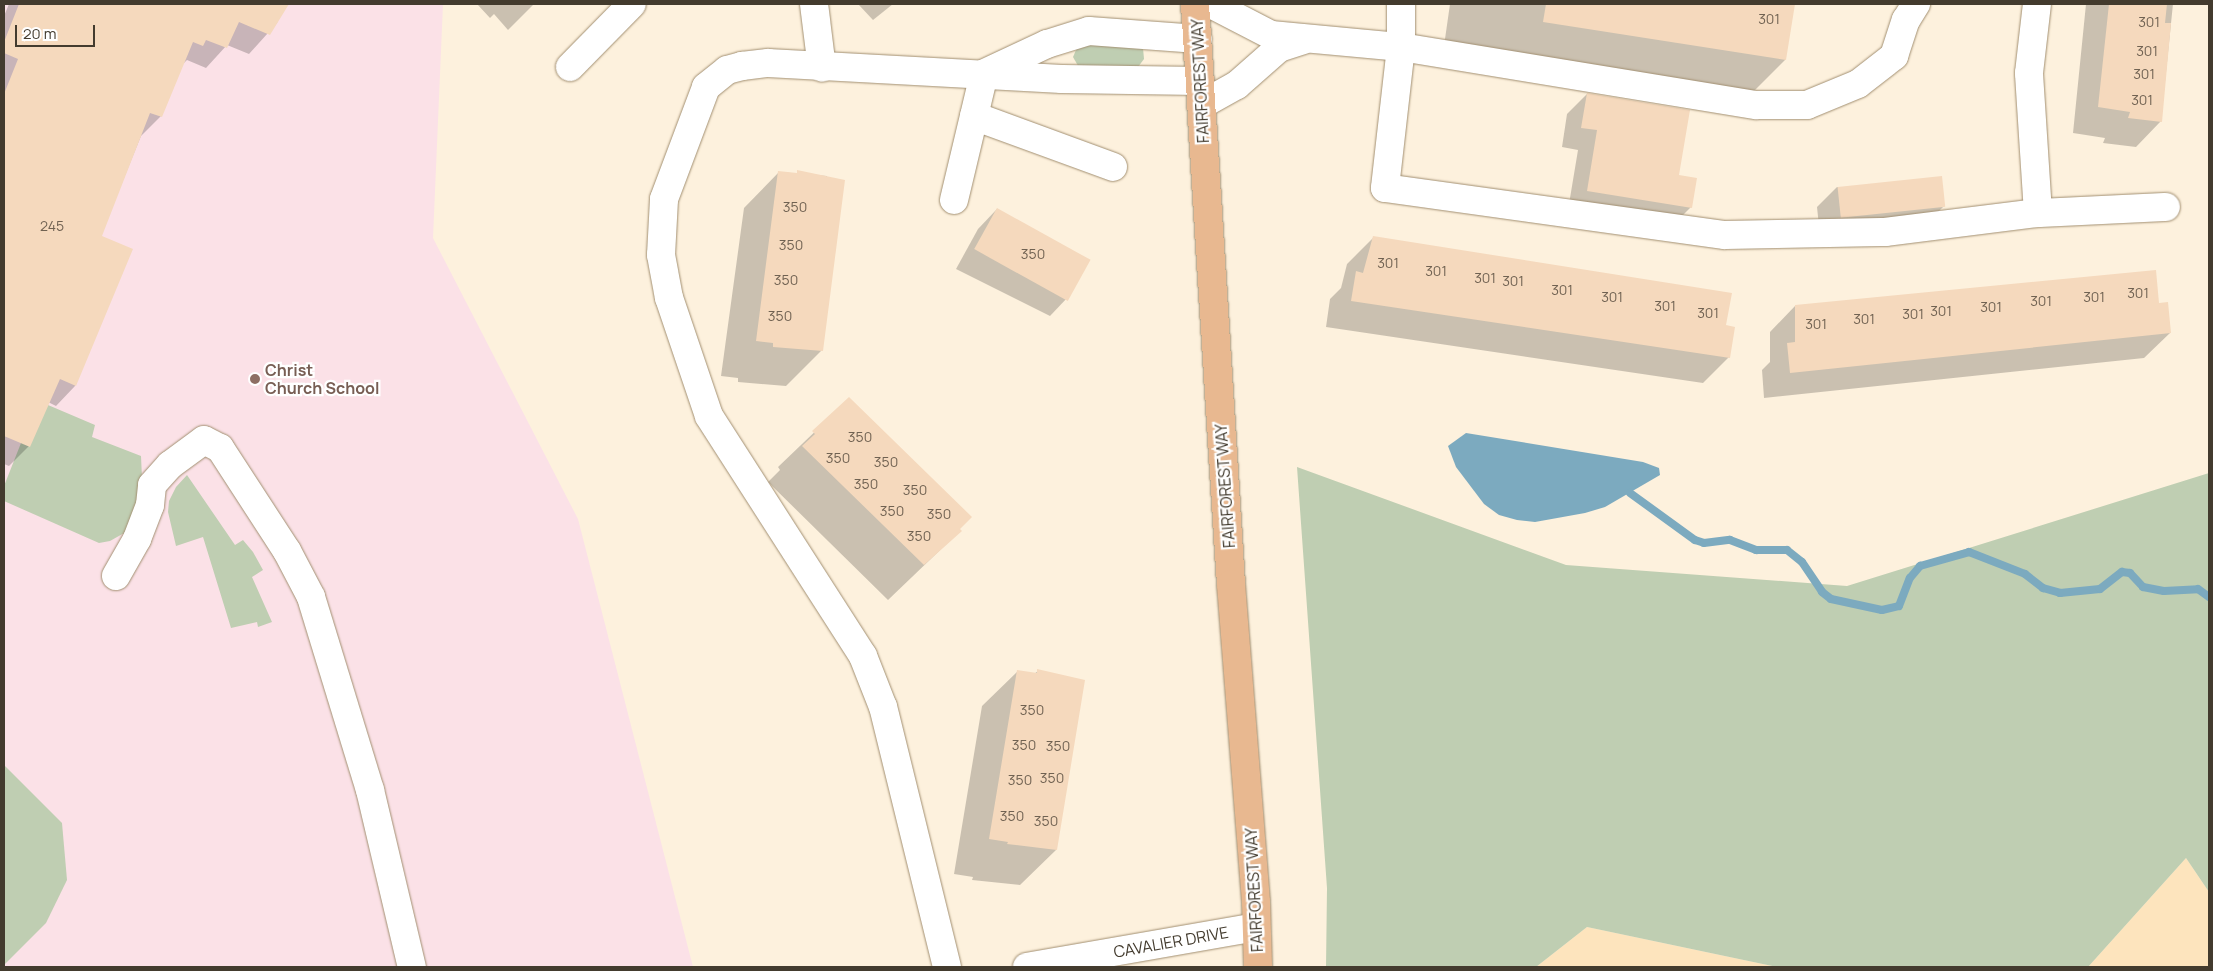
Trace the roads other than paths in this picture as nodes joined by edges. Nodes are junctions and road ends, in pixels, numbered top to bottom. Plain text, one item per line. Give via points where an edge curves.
1 (632, 4) edge
2 (814, 4) edge
3 (1195, 4) edge
4 (1211, 4) edge
5 (1401, 4) edge
6 (1916, 4) edge
7 (2037, 4) edge
8 (1198, 39) junction
9 (1308, 39) junction
10 (1401, 47) junction
11 (570, 68) dead end
12 (822, 68) junction
13 (984, 74) junction
14 (1200, 93) junction
15 (974, 116) junction
16 (1113, 167) dead end
17 (954, 200) dead end
18 (2166, 207) dead end
19 (2038, 213) junction
20 (116, 576) dead end
21 (1256, 927) junction
22 (412, 967) edge
23 (947, 967) edge
24 (1027, 967) edge
25 (1258, 967) edge

1 - 11 street
2 - 12 street
3 - 8 main road, FAIRFOREST WAY
4 - 9 street via 1271,35
5 - 10 street
6 - 10 street via 1906,20 1894,56 1858,84 1807,105 1757,105
7 - 19 street via 2029,73
8 - 13 street via 1090,31 1047,44
8 - 14 main road, FAIRFOREST WAY
9 - 10 street
9 - 14 street via 1279,48 1236,85
10 - 19 street via 1385,188 1725,235 1885,232
12 - 13 street
12 - 23 street via 768,63 742,66 727,70 706,87 664,199 661,255 669,298 709,416 863,656 883,707
13 - 14 street
13 - 15 street
14 - 21 main road, FAIRFOREST WAY
15 - 16 street
15 - 17 street
18 - 19 street
20 - 22 street via 137,539 150,505 152,485 170,465 204,440 220,448 287,551 311,596 370,790
21 - 24 street, CAVALIER DRIVE
21 - 25 main road, FAIRFOREST WAY

